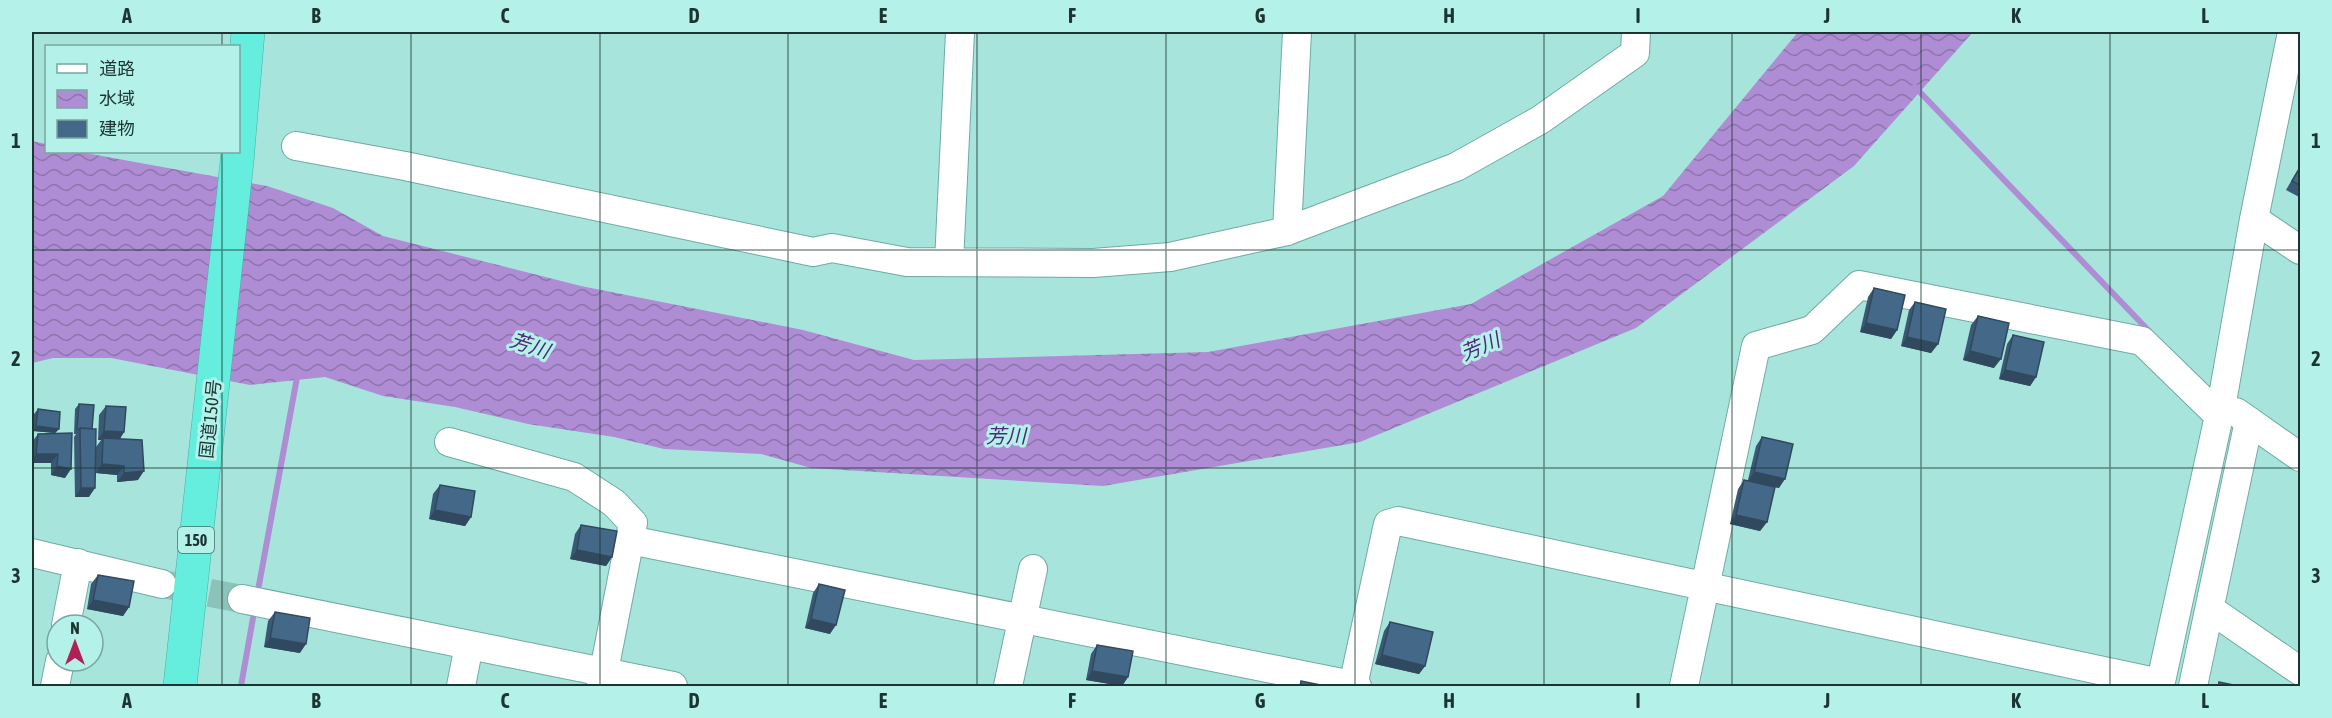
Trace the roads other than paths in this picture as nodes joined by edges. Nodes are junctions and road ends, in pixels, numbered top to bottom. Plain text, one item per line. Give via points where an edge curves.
1 (248, 32) edge
2 (260, 32) edge
3 (960, 32) edge
4 (1297, 32) edge
5 (1636, 32) edge
6 (2292, 32) edge
7 (240, 134) edge
8 (240, 142) edge
9 (296, 146) dead end
10 (238, 153) edge
11 (2254, 219) junction
12 (1287, 231) junction
13 (2301, 250) edge
14 (949, 262) junction
15 (2220, 409) junction
16 (2249, 421) junction
17 (449, 442) dead end
18 (2301, 457) edge
19 (630, 540) junction
20 (32, 553) edge
21 (78, 564) junction
22 (1033, 569) dead end
23 (162, 584) tunnel mouth
24 (1706, 586) junction
25 (243, 599) tunnel mouth
26 (2210, 609) junction
27 (68, 613) edge
28 (1023, 619) junction
29 (469, 645) junction
30 (2301, 671) edge
31 (602, 679) edge
32 (2160, 685) edge
33 (1354, 686) edge
34 (180, 687) edge
35 (461, 687) edge
36 (673, 687) edge
37 (1008, 687) edge
38 (1684, 687) edge
39 (2193, 687) edge

1 - 7 highway, 国道150号 / 150
2 - 8 highway, 国道150号 / 150
3 - 14 street
4 - 12 street
5 - 12 street via 1635,53 1540,120 1456,167
6 - 11 street
9 - 14 street via 813,252 832,248 908,262
10 - 34 highway, 国道150号 / 150
11 - 13 street
11 - 15 street
12 - 14 street via 1170,257 1061,265
15 - 16 street
15 - 24 street via 2142,341 1859,285 1812,330 1756,346
15 - 32 street
16 - 18 street
16 - 26 street
17 - 19 street via 574,477 615,503 633,523
19 - 28 street
19 - 31 street
20 - 21 street
21 - 23 street
21 - 27 street
22 - 28 street
24 - 32 street
24 - 33 street via 1398,521 1388,524
24 - 38 street
25 - 29 street
26 - 30 street
26 - 39 street
28 - 33 street
28 - 37 street
29 - 31 street
29 - 35 street
31 - 36 street

